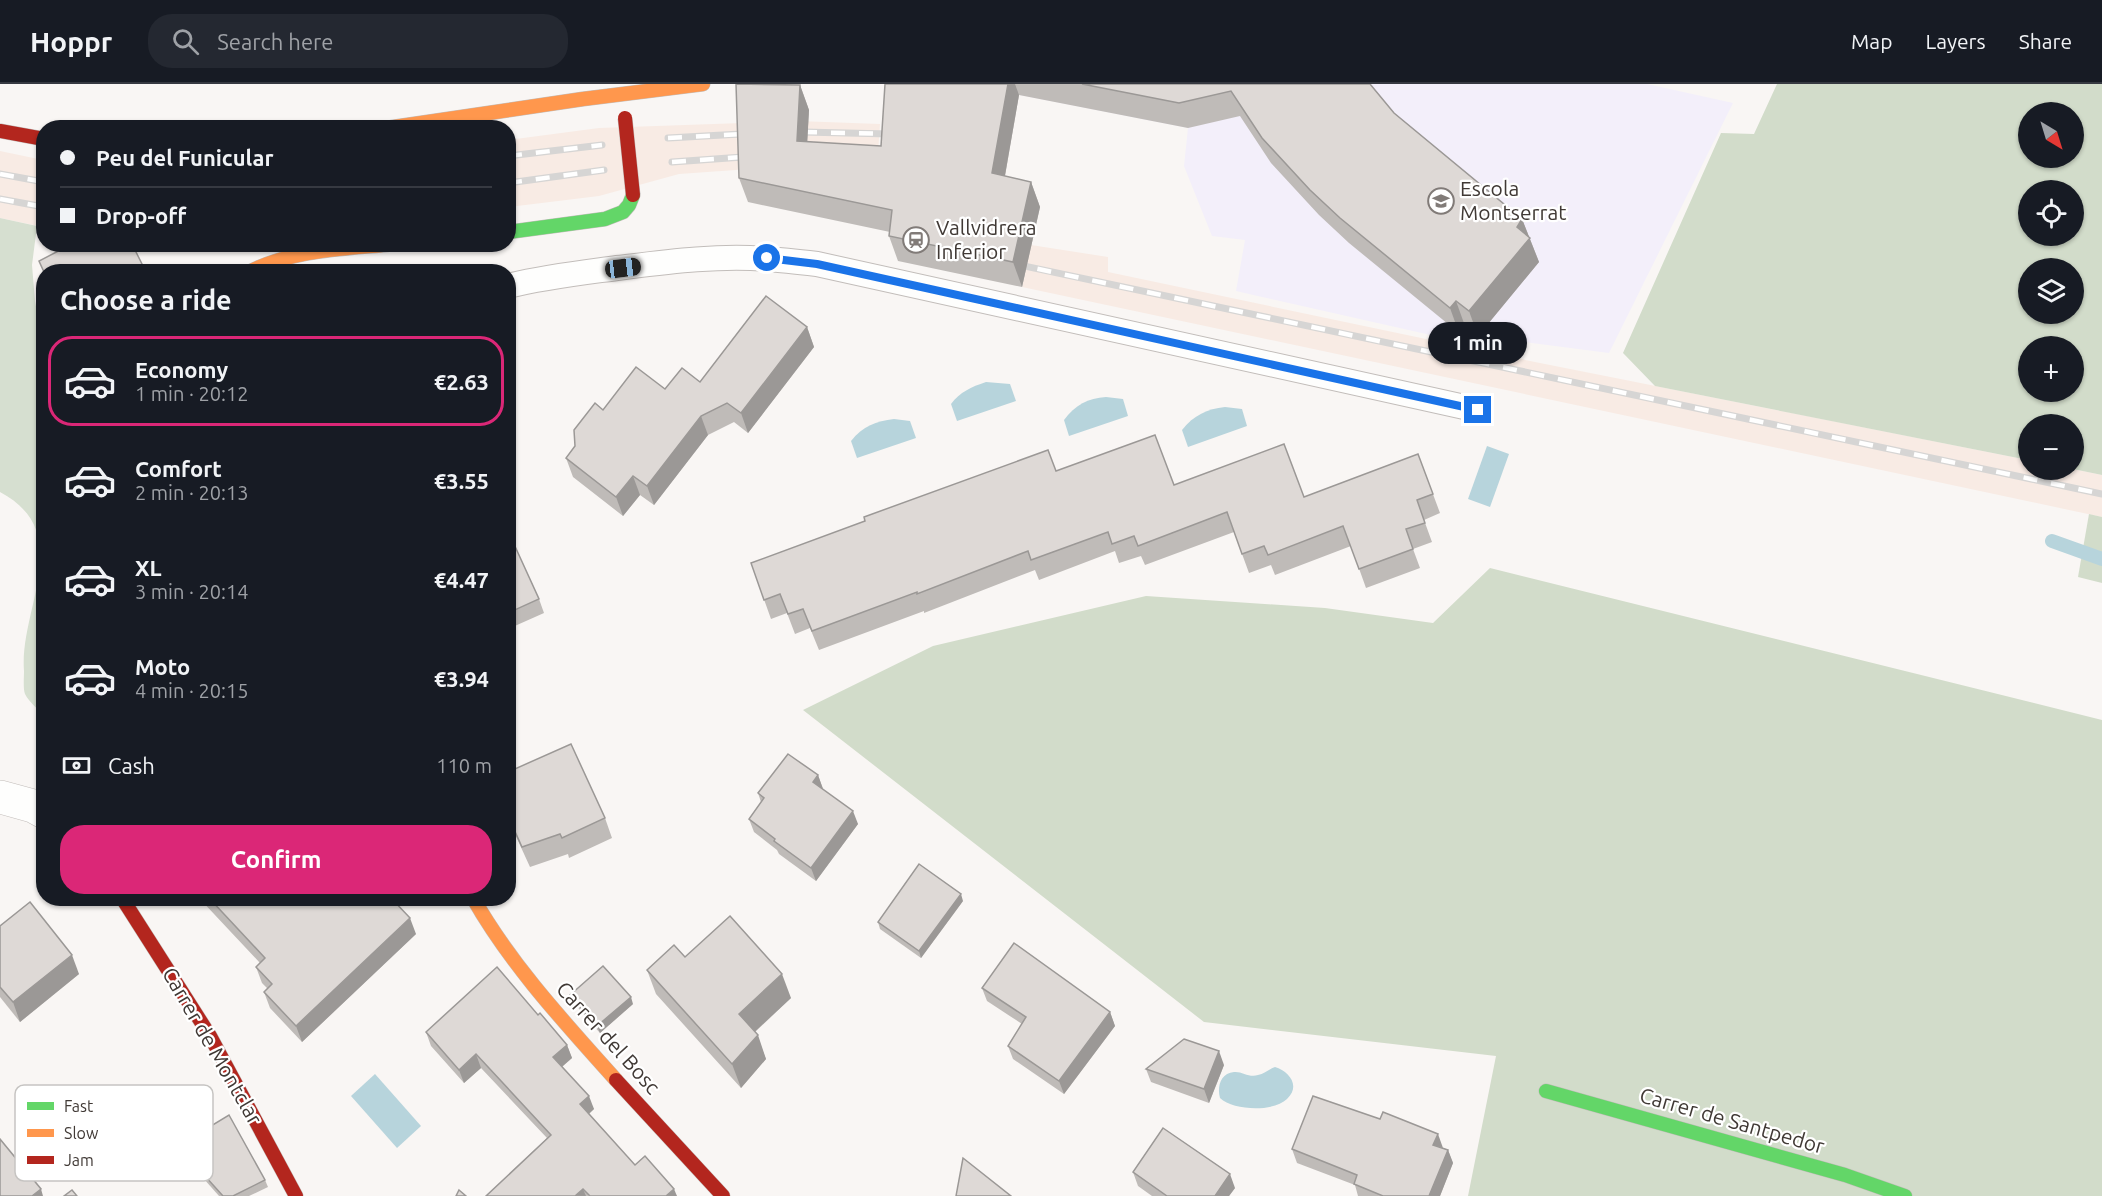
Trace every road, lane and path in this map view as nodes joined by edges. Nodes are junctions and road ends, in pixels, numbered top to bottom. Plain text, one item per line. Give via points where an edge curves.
1 (703, 84) edge
2 (622, 94) junction
3 (442, 120) edge
4 (0, 131) edge
5 (36, 138) edge
6 (516, 231) edge
7 (323, 252) edge
8 (262, 264) edge
9 (516, 284) edge
10 (1478, 410) dead end
11 (0, 798) edge
12 (36, 808) edge
13 (127, 906) edge
14 (477, 906) edge
15 (1546, 1090) dead end
16 (297, 1196) edge
17 (723, 1196) edge
18 (1905, 1196) edge

1 - 2 street
2 - 3 street
2 - 6 street, bridge via 633,195 630,206 606,219
4 - 5 street
7 - 8 street
9 - 10 lane via 552,276 723,258 817,264
11 - 12 street
13 - 16 street, Carrer de Montclar via 210,1036
14 - 17 street, Carrer del Bosc via 510,958
15 - 18 street, Carrer de Santpedor via 1845,1175

